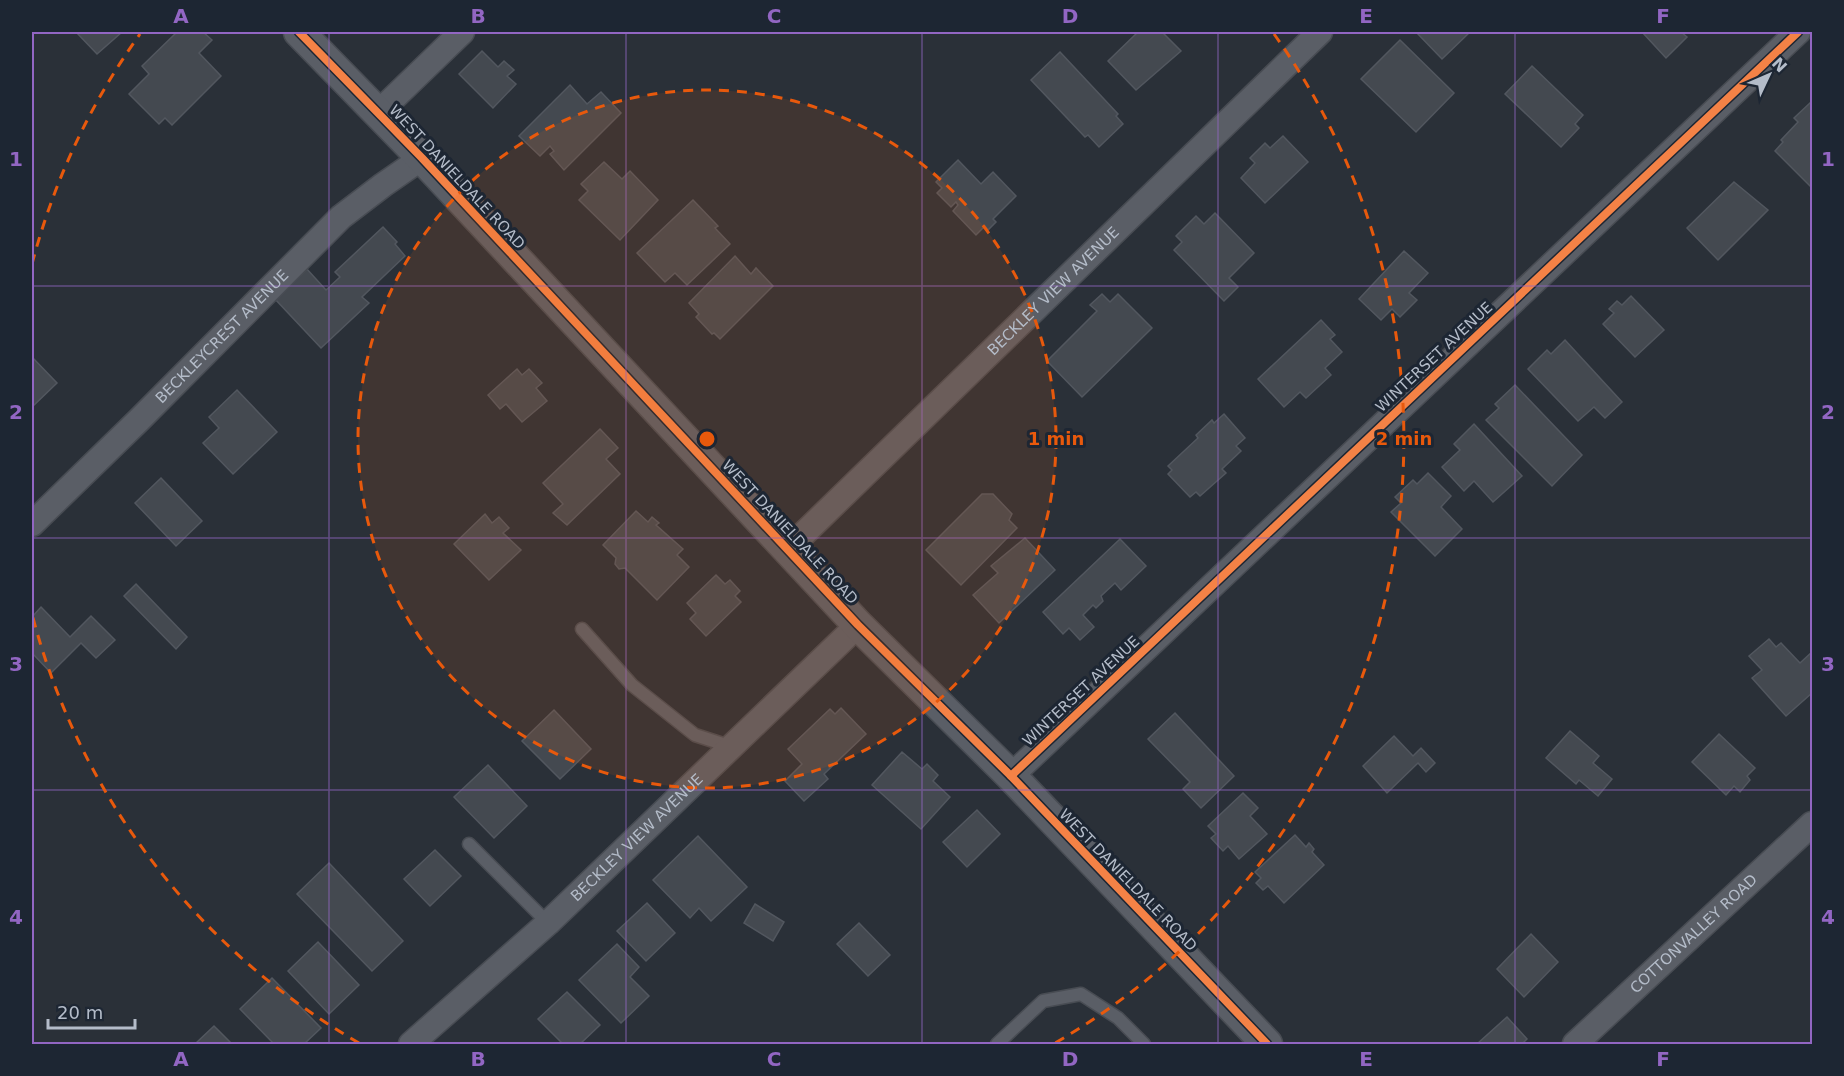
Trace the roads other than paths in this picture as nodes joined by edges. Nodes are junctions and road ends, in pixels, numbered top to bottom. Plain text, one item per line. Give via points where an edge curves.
1 (298, 32) edge
2 (462, 32) edge
3 (1320, 32) edge
4 (1798, 32) edge
5 (378, 113) junction
6 (422, 158) junction
7 (32, 524) edge
8 (788, 549) junction
9 (858, 625) junction
10 (582, 629) dead end
11 (732, 747) junction
12 (1011, 776) junction
13 (1812, 824) edge
14 (469, 843) dead end
15 (548, 923) junction
16 (411, 1044) edge
17 (998, 1044) edge
18 (1144, 1044) edge
19 (1267, 1044) edge
20 (1575, 1044) edge

1 - 5 street, WEST DANIELDALE ROAD
2 - 5 street
3 - 8 street, BECKLEY VIEW AVENUE
4 - 12 street, WINTERSET AVENUE
5 - 6 street, WEST DANIELDALE ROAD
6 - 7 street, BECKLEYCREST AVENUE via 341,217
6 - 8 street, WEST DANIELDALE ROAD
8 - 9 street, WEST DANIELDALE ROAD
9 - 11 street, BECKLEY VIEW AVENUE
9 - 12 street, WEST DANIELDALE ROAD
10 - 11 lane via 632,685 695,735
11 - 15 street, BECKLEY VIEW AVENUE
12 - 19 street, WEST DANIELDALE ROAD
13 - 20 street, COTTONVALLEY ROAD
14 - 15 lane
15 - 16 street, BECKLEY VIEW AVENUE
17 - 18 lane via 1043,1001 1080,994 1118,1018

